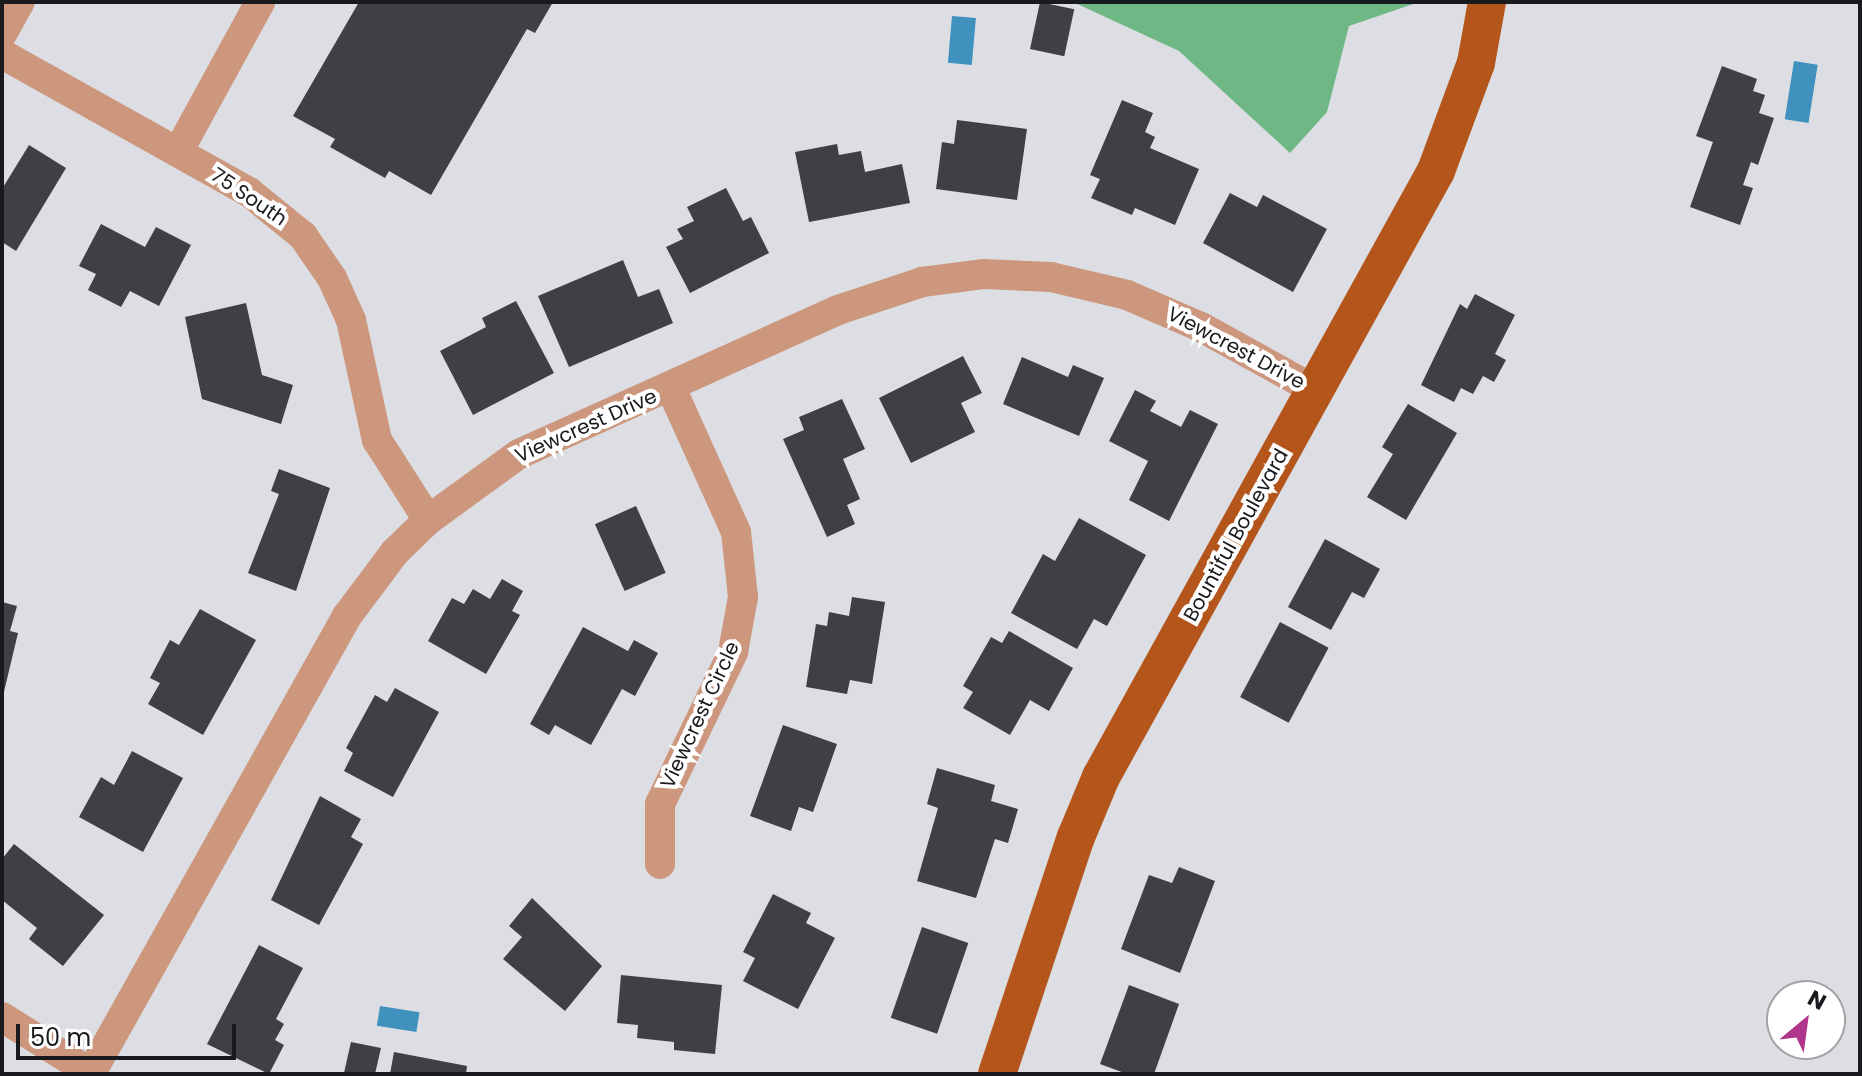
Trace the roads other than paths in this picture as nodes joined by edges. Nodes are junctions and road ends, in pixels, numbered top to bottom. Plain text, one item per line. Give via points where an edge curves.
1 (20, 2) edge
2 (260, 2) edge
3 (1487, 2) edge
4 (2, 34) edge
5 (2, 54) edge
6 (178, 152) junction
7 (671, 388) junction
8 (1317, 391) junction
9 (428, 520) junction
10 (660, 864) dead end
11 (2, 1017) edge
12 (92, 1074) edge
13 (997, 1074) edge

1 - 4 street
2 - 6 street
3 - 8 main road, Bountiful Boulevard via 1476,63 1436,171
5 - 6 street, 75 South
6 - 9 street, 75 South via 268,204 318,256 351,320 377,440
7 - 8 street, Viewcrest Drive via 866,299 922,282 984,274 1051,277 1127,295 1201,327
7 - 9 street, Viewcrest Drive via 519,454
7 - 10 street, Viewcrest Circle via 736,532 743,597 733,652 660,804
8 - 13 main road, Bountiful Boulevard via 1101,777
9 - 12 street, Viewcrest Drive via 395,552 347,616
11 - 12 street

